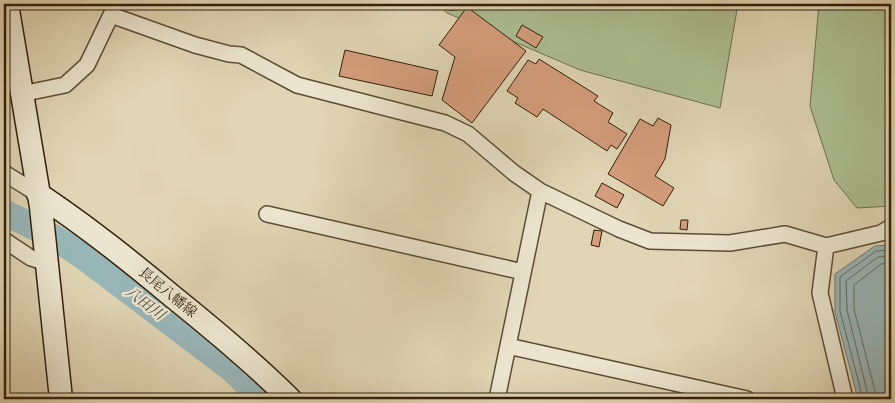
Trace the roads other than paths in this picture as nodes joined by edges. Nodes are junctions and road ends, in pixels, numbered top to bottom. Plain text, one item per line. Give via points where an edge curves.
1 (7, 4) edge
2 (10, 68) edge
3 (21, 94) junction
4 (4, 173) edge
5 (540, 191) junction
6 (40, 200) junction
7 (267, 214) dead end
8 (891, 228) edge
9 (4, 240) edge
10 (826, 246) junction
11 (46, 261) junction
12 (523, 272) junction
13 (508, 346) junction
14 (61, 399) edge
15 (290, 399) edge
16 (497, 399) edge
17 (747, 399) edge
18 (844, 399) edge

1 - 2 main road
2 - 3 main road
3 - 5 street via 65,85 87,65 111,15 195,45 241,55 297,85 446,123 468,134 514,174
3 - 6 main road
4 - 6 street
5 - 10 street via 619,229 650,240 730,243 785,234
5 - 12 street
6 - 11 main road
6 - 15 main road, 長尾八幡線 via 83,224 151,278 233,345
7 - 12 street
8 - 10 street
9 - 11 street via 31,258
10 - 18 street via 820,293
11 - 14 main road
12 - 13 street
13 - 16 street
13 - 17 street

